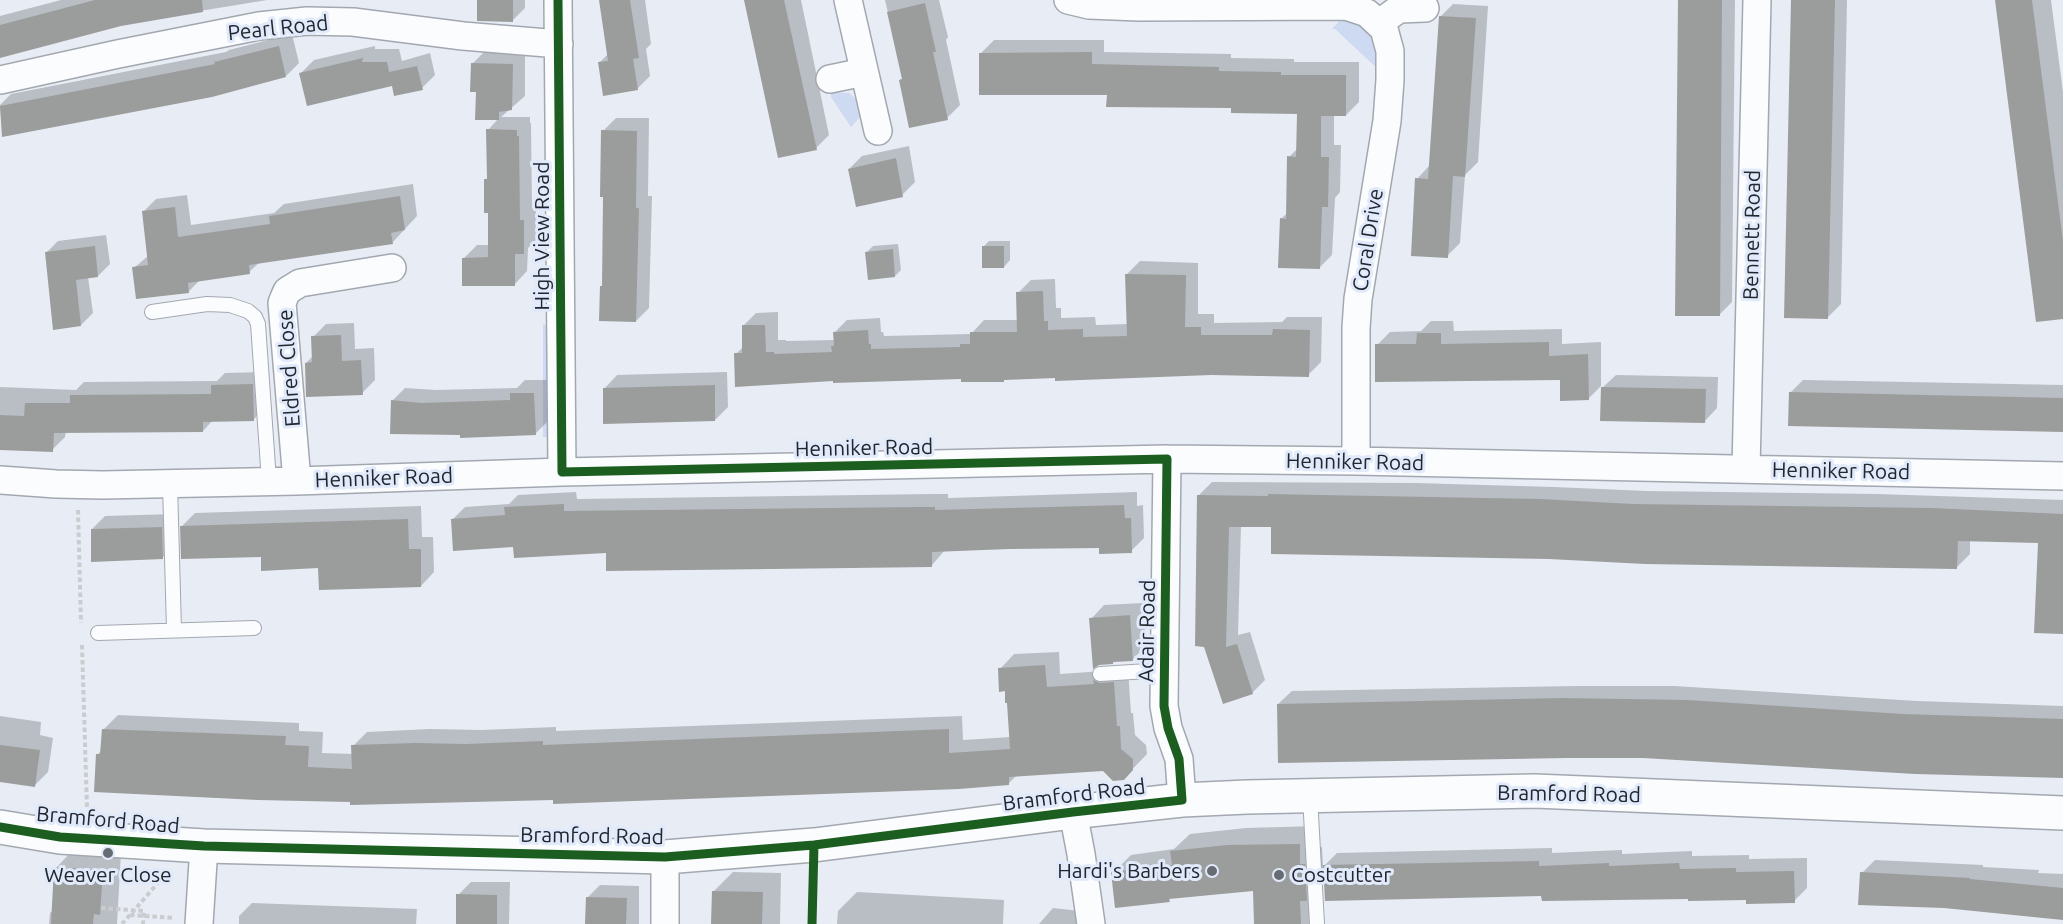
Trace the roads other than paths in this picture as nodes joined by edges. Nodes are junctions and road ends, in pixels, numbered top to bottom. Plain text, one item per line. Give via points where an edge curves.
1 (558, 0) edge
2 (848, 0) edge
3 (1068, 0) edge
4 (1757, 0) edge
5 (1425, 8) dead end
6 (1379, 23) junction
7 (559, 44) junction
8 (864, 72) junction
9 (830, 79) dead end
10 (0, 80) edge
11 (878, 131) dead end
12 (392, 268) dead end
13 (152, 312) dead end
14 (1167, 459) junction
15 (1356, 461) junction
16 (1746, 470) junction
17 (562, 472) junction
18 (2063, 476) edge
19 (0, 480) edge
20 (269, 481) junction
21 (297, 481) junction
22 (170, 484) junction
23 (254, 628) dead end
24 (174, 630) junction
25 (98, 633) dead end
26 (1164, 670) junction
27 (1100, 674) dead end
28 (1310, 796) junction
29 (1182, 800) junction
30 (1073, 812) junction
31 (2063, 813) edge
32 (0, 827) edge
33 (203, 856) junction
34 (665, 857) junction
35 (199, 922) edge
36 (665, 924) edge
37 (1091, 924) edge
38 (1317, 924) edge

1 - 7 street, High View Road
2 - 8 street
3 - 6 street via 1139,7 1346,6 1360,9
4 - 16 street, Bennett Road
5 - 6 street via 1400,9
6 - 15 street, Coral Drive via 1390,51 1390,80 1386,130 1358,299
7 - 10 street, Pearl Road via 353,22 307,21 259,26
7 - 17 street, High View Road
8 - 9 street
8 - 11 street
12 - 21 street, Eldred Close via 300,283 287,291 282,303
13 - 20 lane via 207,304 230,306 255,317
14 - 15 street, Henniker Road
14 - 17 street, Henniker Road
14 - 26 street, Adair Road
15 - 16 street, Henniker Road
16 - 18 street, Henniker Road
17 - 21 street, Henniker Road
19 - 22 street, Henniker Road via 77,485
20 - 21 street, Henniker Road
20 - 22 street, Henniker Road
22 - 24 lane
23 - 24 lane
24 - 25 lane
26 - 27 lane
26 - 29 street, Adair Road via 1164,706 1179,759
28 - 29 main road, Bramford Road
28 - 31 main road, Bramford Road via 1535,791
28 - 38 lane
29 - 30 main road, Bramford Road
30 - 34 main road, Bramford Road via 814,845
30 - 37 street
32 - 33 main road, Bramford Road
33 - 34 main road, Bramford Road
33 - 35 street
34 - 36 street

